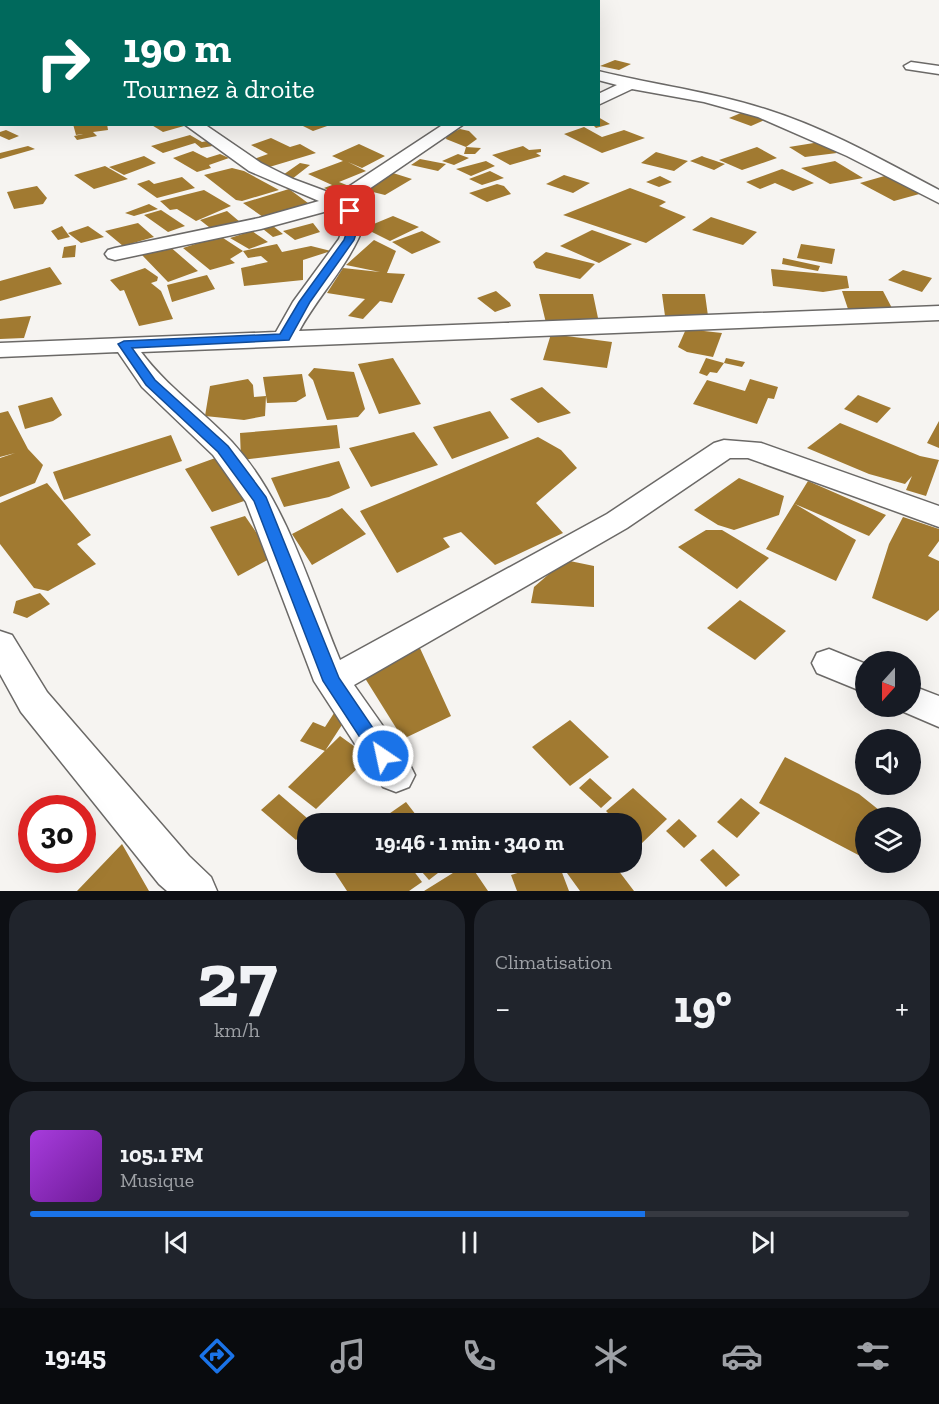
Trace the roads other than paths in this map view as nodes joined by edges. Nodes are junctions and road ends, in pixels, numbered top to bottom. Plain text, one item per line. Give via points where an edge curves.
1 (911, 66) dead end
2 (939, 70) edge
3 (600, 76) edge
4 (630, 84) junction
5 (600, 99) edge
6 (195, 126) edge
7 (453, 126) edge
8 (939, 197) edge
9 (338, 202) junction
10 (115, 254) dead end
11 (939, 314) edge
12 (284, 338) junction
13 (124, 344) junction
14 (0, 350) edge
15 (939, 517) edge
16 (0, 644) edge
17 (828, 663) dead end
18 (855, 674) edge
19 (331, 681) junction
20 (921, 704) edge
21 (939, 712) edge
22 (396, 776) dead end
23 (195, 891) edge

1 - 2 street
3 - 4 street
4 - 5 street
4 - 8 street via 764,114 853,152
6 - 9 street via 255,167
7 - 9 street
9 - 10 street
9 - 12 street via 350,211 355,222 349,240 304,302
11 - 12 street
12 - 13 street
13 - 14 street
13 - 19 street via 151,382 223,449 260,500
15 - 19 street via 751,449 724,449 587,538
16 - 23 street via 34,702
17 - 18 street
19 - 22 street
20 - 21 street

